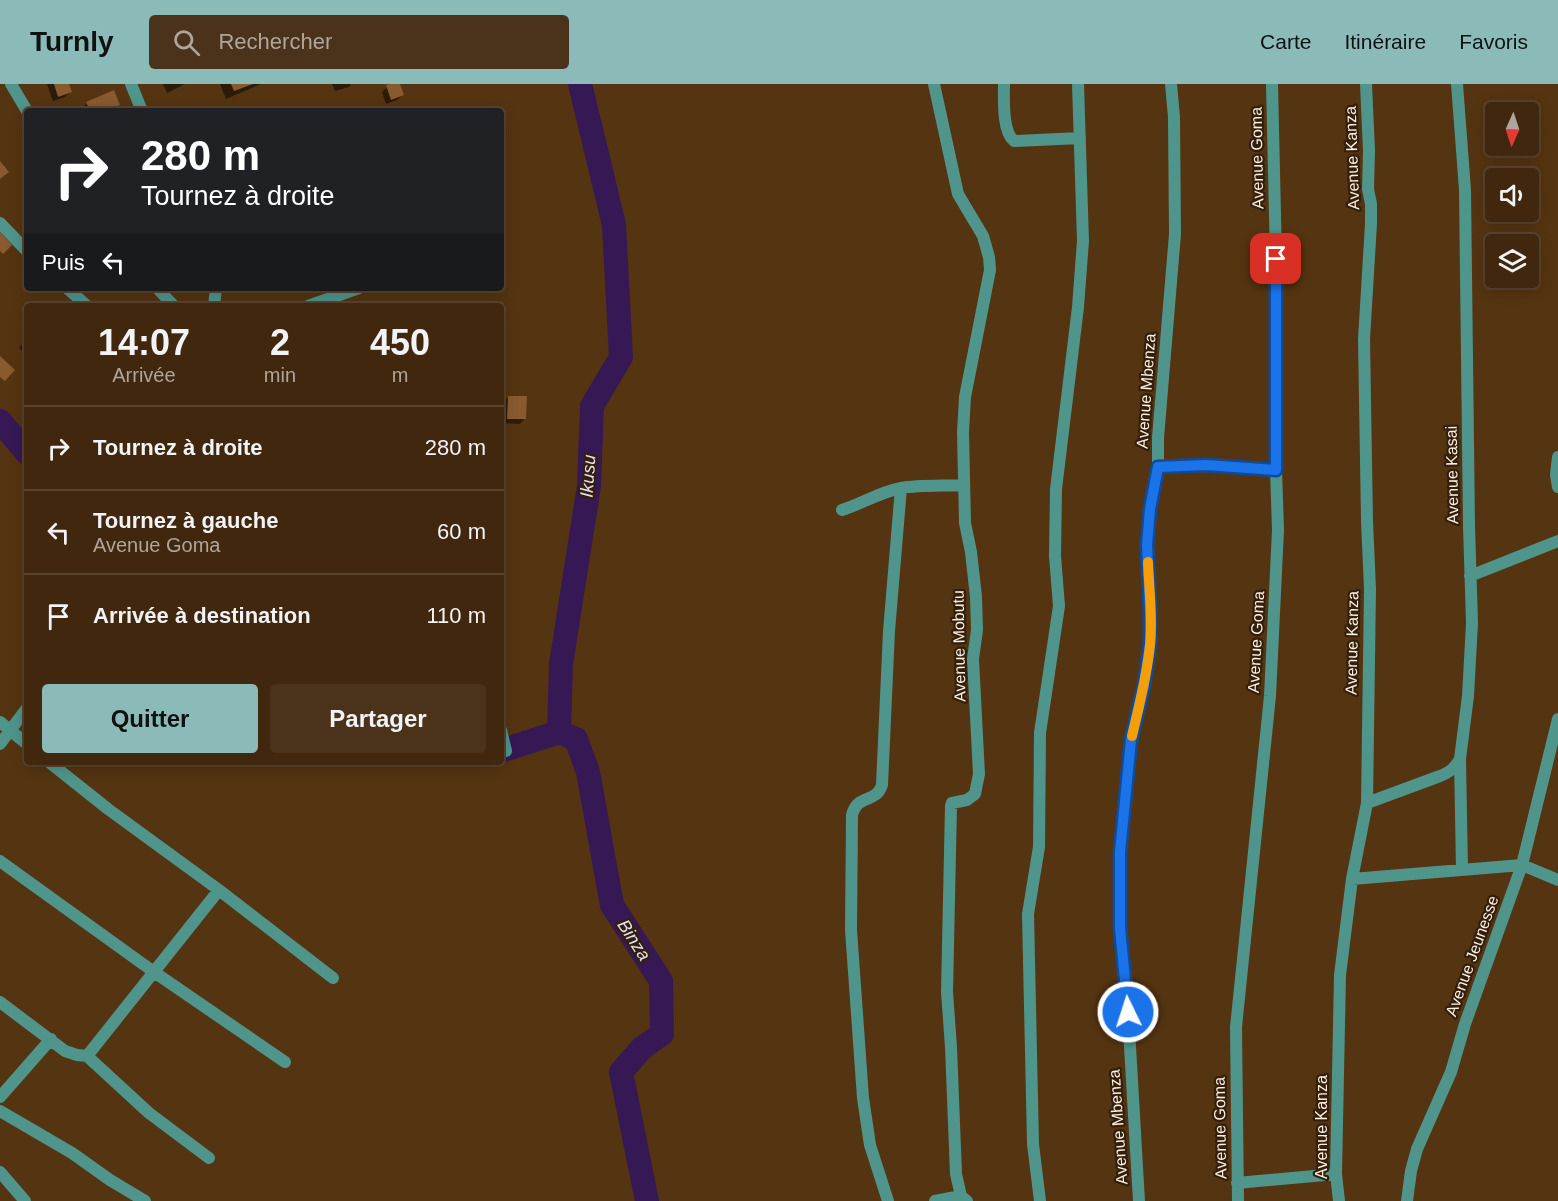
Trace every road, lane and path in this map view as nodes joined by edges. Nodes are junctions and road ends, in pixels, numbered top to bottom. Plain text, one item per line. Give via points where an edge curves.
1 (11, 84) edge
2 (131, 84) edge
3 (934, 84) edge
4 (1004, 84) edge
5 (1078, 84) edge
6 (1171, 84) edge
7 (1272, 84) edge
8 (1366, 84) edge
9 (1457, 84) edge
10 (25, 108) edge
11 (140, 108) edge
12 (1080, 138) junction
13 (0, 223) edge
14 (24, 248) edge
15 (70, 291) edge
16 (350, 291) edge
17 (84, 303) edge
18 (316, 303) edge
19 (1558, 457) edge
20 (1158, 467) junction
21 (1276, 470) junction
22 (963, 485) junction
23 (1558, 487) edge
24 (901, 488) junction
25 (842, 510) dead end
26 (1558, 541) edge
27 (1470, 576) junction
28 (24, 710) edge
29 (1558, 722) edge
30 (5, 726) edge
31 (24, 742) edge
32 (504, 743) edge
33 (0, 744) edge
34 (506, 751) dead end
35 (1460, 759) junction
36 (53, 765) edge
37 (1367, 803) junction
38 (0, 861) edge
39 (1522, 865) junction
40 (1462, 870) junction
41 (1352, 879) junction
42 (1558, 880) edge
43 (219, 890) junction
44 (154, 972) junction
45 (333, 978) dead end
46 (0, 1002) edge
47 (51, 1039) junction
48 (87, 1056) junction
49 (285, 1062) dead end
50 (0, 1097) edge
51 (0, 1111) edge
52 (209, 1158) dead end
53 (0, 1172) edge
54 (1336, 1174) junction
55 (1237, 1183) junction
56 (964, 1198) edge
57 (25, 1201) edge
58 (145, 1201) edge
59 (888, 1201) edge
60 (935, 1201) edge
61 (1040, 1201) edge
62 (1139, 1201) edge
63 (1238, 1201) edge
64 (1339, 1201) edge
65 (1407, 1201) edge

1 - 10 street
2 - 11 street
3 - 22 street, Avenue Mobutu via 958,194 983,236 990,270 965,397
4 - 12 street via 1008,133 1014,141
5 - 12 street
6 - 20 street, Avenue Mbenza via 1175,234
7 - 21 street, Avenue Goma
8 - 37 street, Avenue Kanza via 1371,204 1364,339 1370,589
9 - 27 street, Avenue Kasai via 1465,190
12 - 61 street via 1083,242 1056,489 1059,606 1040,733 1040,847 1028,914 1033,1144
13 - 14 street
15 - 17 street
16 - 18 street
19 - 23 street
20 - 21 street via 1206,465
20 - 62 street, Avenue Mbenza via 1147,545 1150,644 1131,740 1120,862 1120,928
21 - 55 street, Avenue Goma via 1278,530 1270,696 1236,1027
22 - 24 street
22 - 56 street, Avenue Mobutu via 976,597 974,659 979,752 975,794 951,806 947,992 956,1174
24 - 25 street
24 - 59 street via 882,785 880,792 854,806 852,815 851,930 863,1098 870,1145
26 - 27 street
27 - 35 street, Avenue Kasai via 1472,623
28 - 30 street
29 - 39 street, Avenue Jeunesse
30 - 31 street
30 - 33 street
32 - 34 street
35 - 37 street via 1451,771
35 - 40 street, Avenue Kasai
36 - 43 street
37 - 41 street, Avenue Kanza
38 - 44 street
39 - 40 street
39 - 42 street
39 - 65 street, Avenue Jeunesse via 1451,1072 1417,1149
40 - 41 street
41 - 54 street, Avenue Kanza via 1340,975
43 - 44 street
43 - 45 street
44 - 48 street
44 - 49 street
46 - 47 street
47 - 48 street via 70,1054
47 - 50 street
48 - 52 street via 149,1113
51 - 58 street
53 - 57 street
54 - 55 street
54 - 64 street, Avenue Kanza
55 - 63 street, Avenue Goma
56 - 60 street

